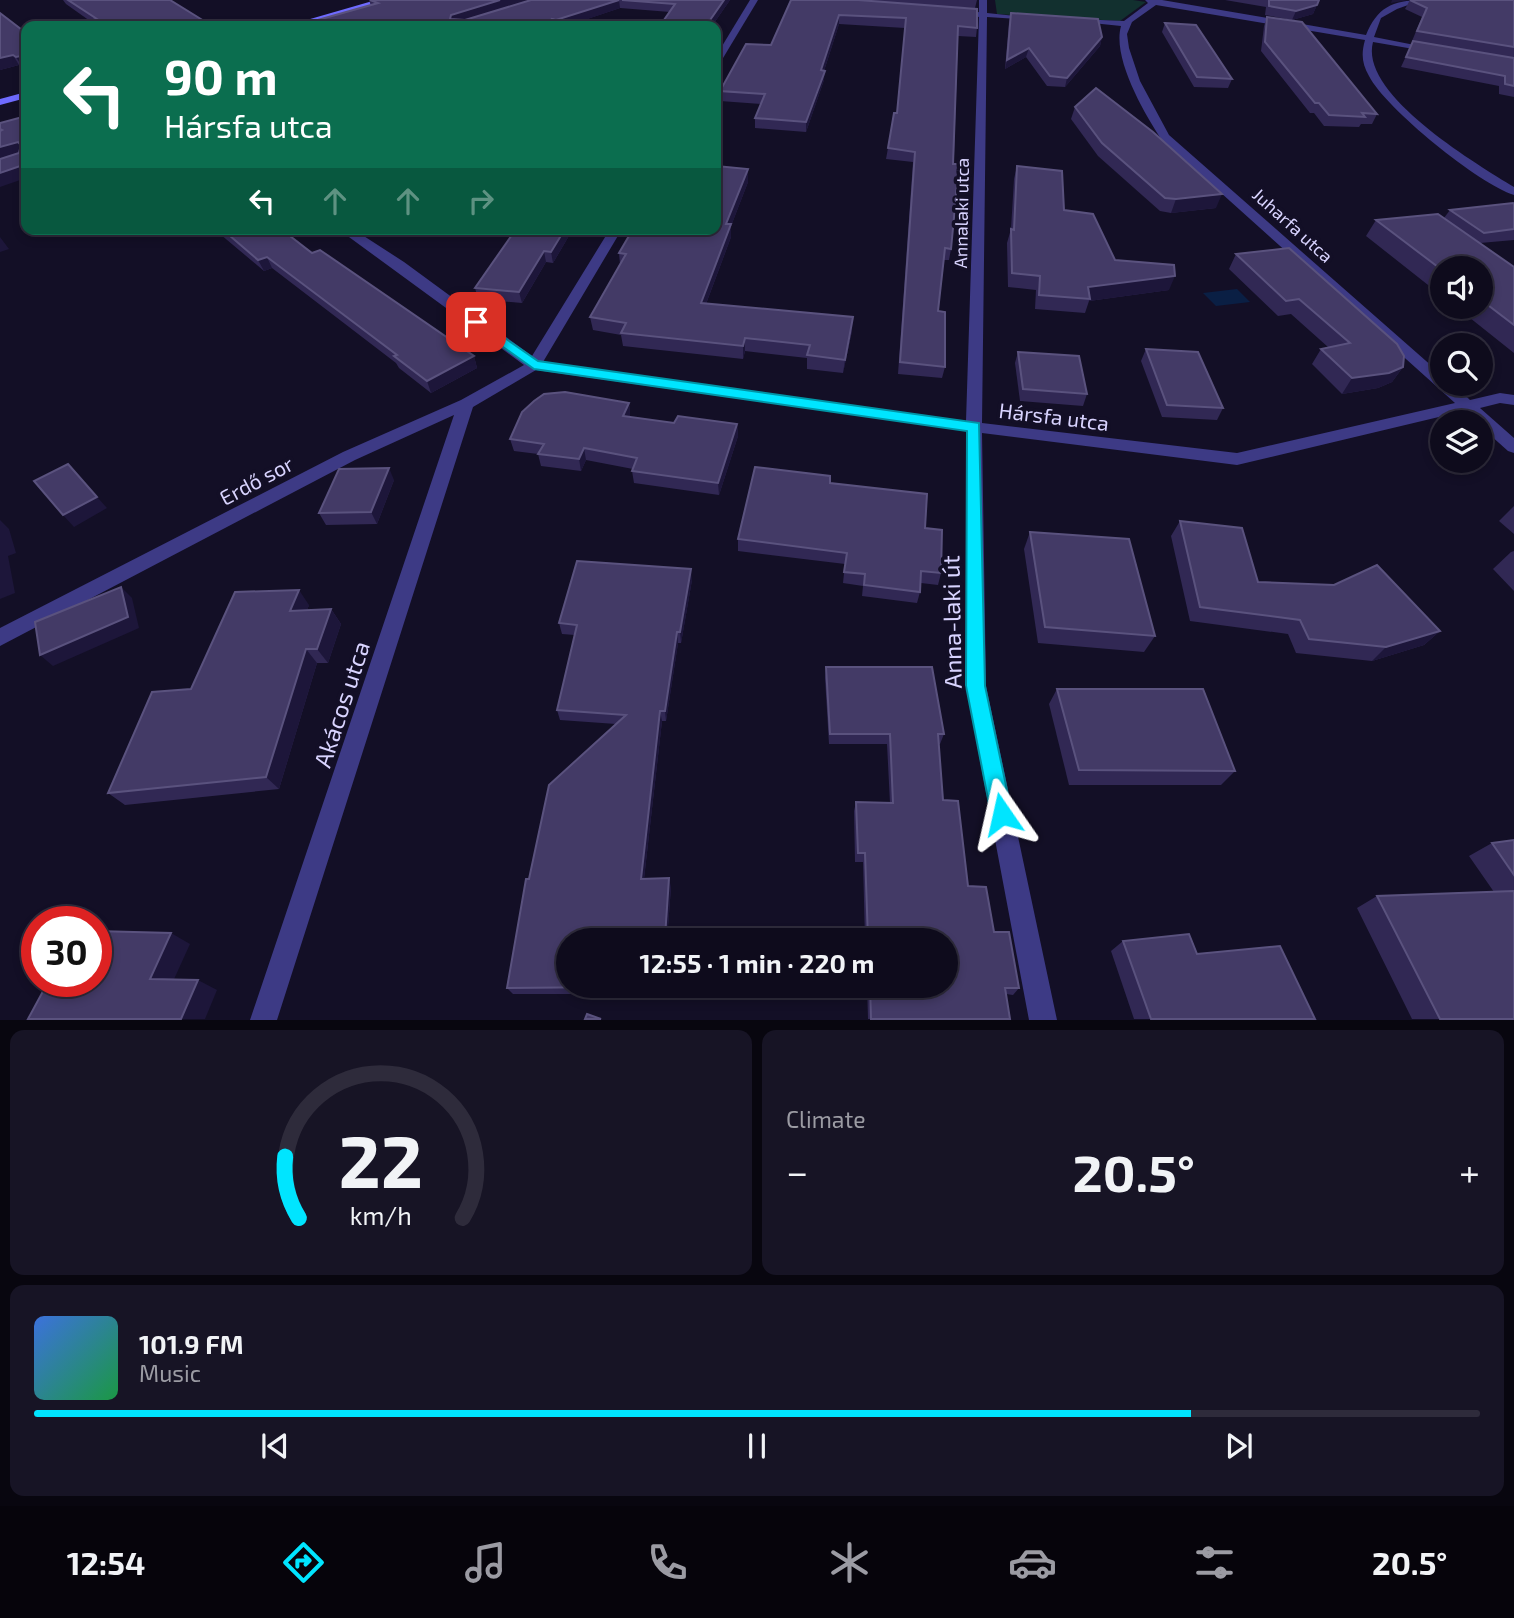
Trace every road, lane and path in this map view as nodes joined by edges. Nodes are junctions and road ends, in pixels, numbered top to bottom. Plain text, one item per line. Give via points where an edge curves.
1 (386, 0) edge
2 (754, 0) edge
3 (983, 0) edge
4 (1418, 0) edge
5 (1152, 1) edge
6 (957, 13) edge
7 (983, 15) junction
8 (1048, 19) edge
9 (1061, 20) edge
10 (308, 21) edge
11 (1126, 24) junction
12 (1371, 39) junction
13 (1436, 50) edge
14 (721, 56) edge
15 (21, 96) edge
16 (0, 102) edge
17 (1514, 192) edge
18 (353, 235) edge
19 (612, 235) edge
20 (534, 365) junction
21 (1514, 400) edge
22 (466, 404) junction
23 (1465, 406) junction
24 (974, 427) junction
25 (1514, 447) edge
26 (0, 638) edge
27 (263, 1020) edge
28 (1042, 1020) edge

1 - 10 main road
2 - 14 street
3 - 7 street, Annalaki utca
4 - 12 street via 1394,6 1377,17
5 - 11 street
5 - 12 street
6 - 7 street
7 - 8 street
7 - 24 street, Annalaki utca
9 - 11 street
11 - 23 street, Juharfa utca via 1125,48 1148,111 1165,137
12 - 13 street
12 - 17 street via 1365,57 1375,80 1421,127
15 - 16 main road
18 - 20 street, Hársfa utca
19 - 20 street
20 - 22 street, Erdő sor
20 - 24 street, Hársfa utca
21 - 23 street, Hársfa utca via 1500,398
22 - 26 street, Erdő sor via 349,456
22 - 27 street, Akácos utca
23 - 24 street, Hársfa utca via 1237,459
23 - 25 street, Juharfa utca
24 - 28 street, Anna-laki út via 976,686

